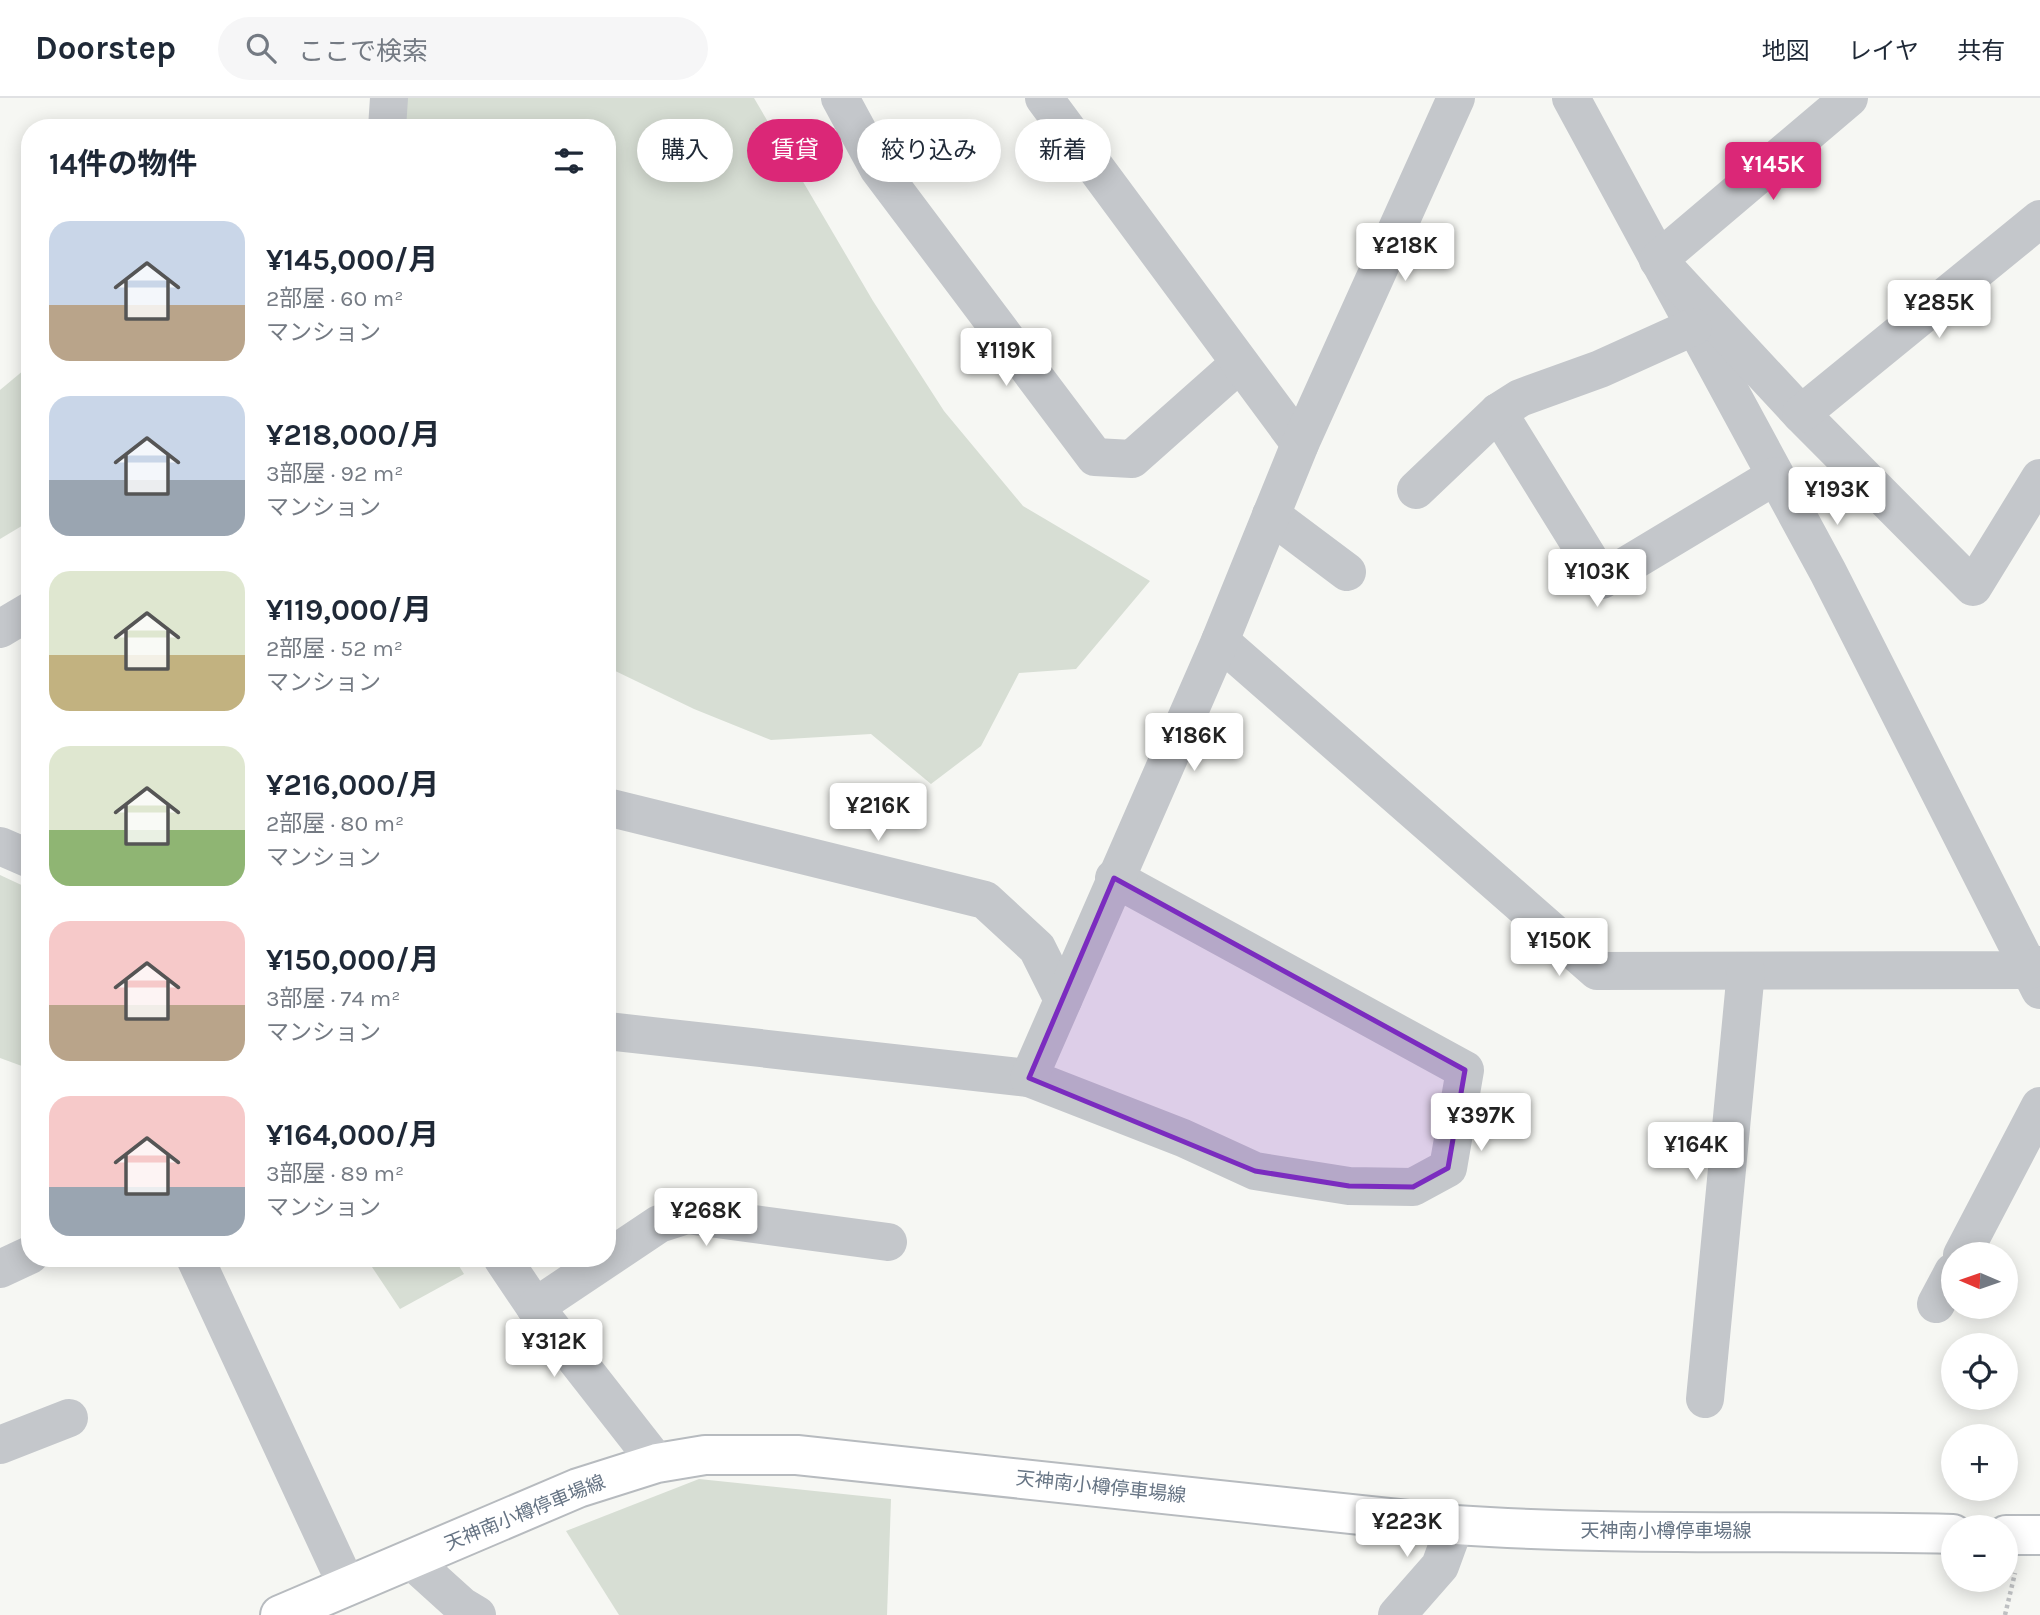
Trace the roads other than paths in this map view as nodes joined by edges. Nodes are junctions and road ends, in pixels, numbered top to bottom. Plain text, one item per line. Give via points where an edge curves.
1 (389, 98) edge
2 (840, 98) edge
3 (1044, 98) edge
4 (1456, 98) edge
5 (1571, 98) edge
6 (1849, 98) edge
7 (388, 119) edge
8 (2040, 219) edge
9 (1657, 260) junction
10 (1693, 327) junction
11 (1240, 364) junction
12 (1498, 412) junction
13 (1801, 414) junction
14 (1300, 444) junction
15 (1775, 476) junction
16 (2040, 478) edge
17 (1416, 490) dead end
18 (1271, 515) junction
19 (1347, 572) dead end
20 (21, 616) edge
21 (0, 629) edge
22 (1220, 641) junction
23 (616, 809) edge
24 (0, 846) edge
25 (21, 855) edge
26 (1114, 878) junction
27 (1746, 971) junction
28 (2036, 975) edge
29 (1063, 1000) junction
30 (616, 1032) edge
31 (1029, 1078) junction
32 (2040, 1106) edge
33 (888, 1242) dead end
34 (1969, 1242) edge
35 (616, 1253) edge
36 (21, 1259) edge
37 (198, 1267) edge
38 (508, 1267) edge
39 (595, 1267) edge
40 (0, 1269) edge
41 (535, 1307) junction
42 (1705, 1399) dead end
43 (69, 1418) dead end
44 (0, 1445) edge
45 (657, 1463) junction
46 (1455, 1525) junction
47 (1941, 1534) edge
48 (2018, 1535) edge
49 (2040, 1535) edge
50 (411, 1560) junction
51 (328, 1600) edge
52 (280, 1615) edge
53 (477, 1615) edge
54 (1396, 1615) edge

1 - 7 street
2 - 11 street via 878,168 1095,457 1132,459
3 - 11 street
4 - 14 street
5 - 9 street
6 - 9 street
8 - 13 street
9 - 10 street
9 - 13 street
10 - 12 street via 1600,369 1520,398
10 - 15 street
11 - 14 street
12 - 15 street via 1602,580
12 - 17 street
13 - 16 street via 1973,587
14 - 18 street
15 - 28 street
18 - 19 street
18 - 22 street
20 - 21 street
22 - 26 street
22 - 27 street via 1597,971
23 - 29 street via 985,900 1037,948
24 - 25 street
26 - 29 street
26 - 31 street via 1465,1070 1448,1168 1413,1187 1349,1186 1255,1171
27 - 28 street
27 - 42 street
29 - 31 street
30 - 31 street
32 - 34 street
33 - 35 street via 687,1215 659,1224
36 - 40 street
37 - 51 street
38 - 41 street
39 - 41 street
41 - 45 street
43 - 44 street
45 - 46 main road, 天神南小樽停車場線 via 705,1455 797,1455
45 - 50 main road, 天神南小樽停車場線 via 578,1488
46 - 47 main road, 天神南小樽停車場線 via 1556,1532
46 - 54 street via 1440,1566
48 - 49 main road
50 - 51 main road, 天神南小樽停車場線
50 - 53 street
51 - 52 main road, 天神南小樽停車場線

